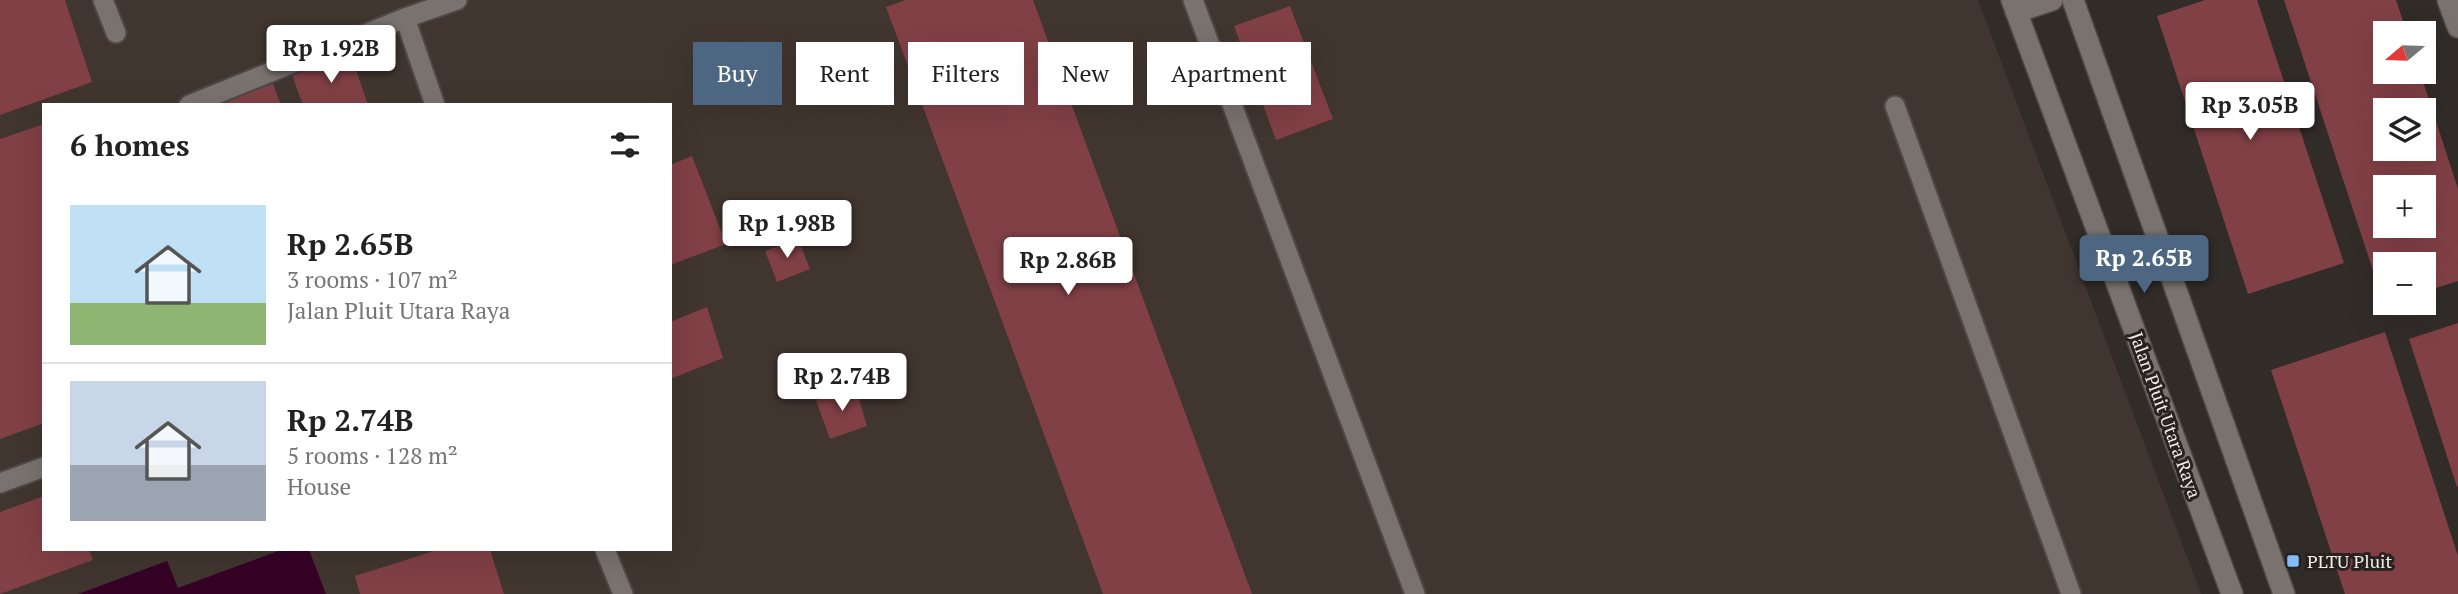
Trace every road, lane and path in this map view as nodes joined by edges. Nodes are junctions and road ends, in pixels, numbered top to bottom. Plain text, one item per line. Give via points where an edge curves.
1 (103, 0) edge
2 (457, 0) edge
3 (1193, 0) edge
4 (2052, 0) edge
5 (2073, 0) edge
6 (2448, 0) edge
7 (2014, 6) edge
8 (405, 18) junction
9 (2458, 27) edge
10 (116, 33) dead end
11 (194, 103) edge
12 (434, 103) edge
13 (1895, 106) dead end
14 (42, 468) edge
15 (0, 483) edge
16 (605, 551) edge
17 (623, 594) edge
18 (1415, 594) edge
19 (2071, 594) edge
20 (2232, 594) edge
21 (2284, 594) edge

1 - 10 lane
2 - 8 lane
3 - 18 lane
4 - 7 street
5 - 21 street
6 - 9 street
7 - 20 street, Jalan Pluit Utara Raya
8 - 11 lane
8 - 12 lane
13 - 19 lane
14 - 15 lane
16 - 17 lane

